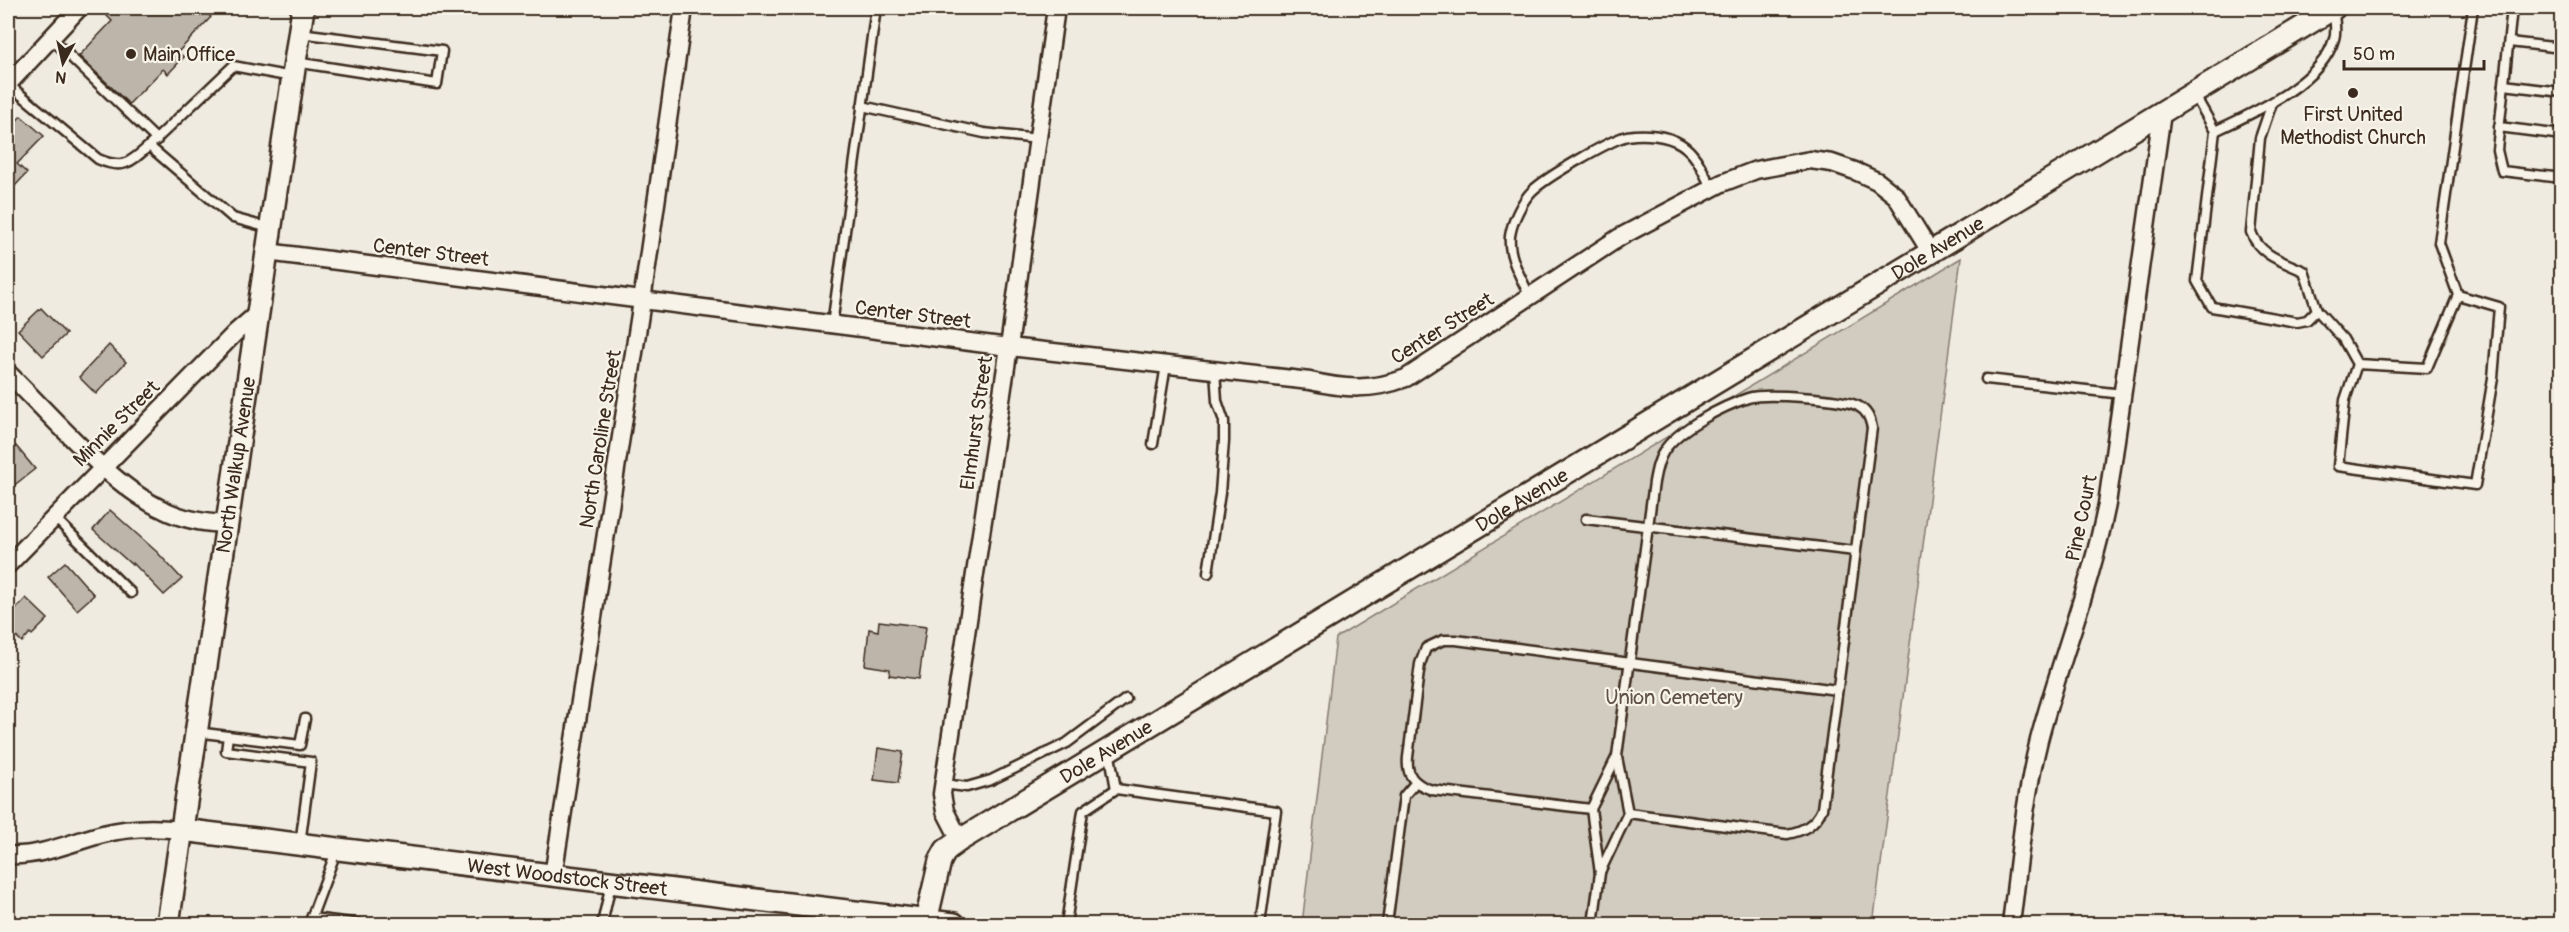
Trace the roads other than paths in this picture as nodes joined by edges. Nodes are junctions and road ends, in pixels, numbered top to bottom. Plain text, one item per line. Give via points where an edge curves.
1 (79, 8) edge
2 (303, 8) edge
3 (684, 8) edge
4 (876, 8) edge
5 (1056, 8) edge
6 (2334, 8) edge
7 (2474, 8) edge
8 (2512, 8) edge
9 (299, 33) junction
10 (51, 38) junction
11 (2509, 42) junction
12 (2562, 48) edge
13 (293, 70) junction
14 (11, 78) edge
15 (2504, 85) junction
16 (2562, 93) edge
17 (2194, 94) junction
18 (2272, 103) junction
19 (862, 106) junction
20 (2162, 113) junction
21 (2499, 127) junction
22 (2215, 131) junction
23 (2562, 135) edge
24 (1038, 139) junction
25 (157, 140) junction
26 (149, 146) junction
27 (2562, 178) edge
28 (1712, 189) junction
29 (270, 228) junction
30 (1930, 251) junction
31 (267, 252) junction
32 (2458, 295) junction
33 (1530, 297) junction
34 (642, 301) junction
35 (2317, 310) junction
36 (257, 314) junction
37 (832, 325) junction
38 (1008, 347) junction
39 (2356, 364) junction
40 (1166, 365) junction
41 (1215, 370) junction
42 (8, 373) edge
43 (1986, 378) dead end
44 (2123, 394) junction
45 (1153, 444) dead end
46 (103, 466) junction
47 (54, 517) junction
48 (1586, 519) dead end
49 (226, 524) junction
50 (1648, 526) junction
51 (1856, 551) junction
52 (8, 565) edge
53 (1208, 573) dead end
54 (130, 592) dead end
55 (1630, 664) junction
56 (1837, 690) junction
57 (1126, 699) dead end
58 (305, 719) dead end
59 (196, 732) junction
60 (228, 736) junction
61 (1109, 749) junction
62 (1617, 756) junction
63 (1416, 782) junction
64 (943, 784) junction
65 (1116, 789) junction
66 (1591, 809) junction
67 (1628, 813) junction
68 (182, 830) junction
69 (960, 840) junction
70 (300, 844) junction
71 (338, 849) junction
72 (8, 855) edge
73 (1600, 873) junction
74 (553, 876) junction
75 (612, 883) junction
76 (310, 921) edge
77 (887, 921) edge
78 (926, 921) junction
79 (168, 924) edge
80 (360, 924) edge
81 (602, 924) edge
82 (954, 924) edge
83 (1066, 924) edge
84 (1260, 924) edge
85 (1387, 924) edge
86 (1593, 924) edge
87 (2011, 924) edge

1 - 10 street
2 - 9 street, North Walkup Avenue
3 - 34 street, North Caroline Street
4 - 19 lane
5 - 24 street, Elmhurst Street
6 - 17 street, Dole Avenue
6 - 18 lane via 2335,39 2317,69
7 - 32 lane via 2439,243
8 - 11 lane
9 - 13 street, North Walkup Avenue
9 - 13 lane via 442,51 437,84
10 - 14 street
10 - 25 lane
11 - 12 lane
11 - 15 lane
13 - 25 lane via 233,66
13 - 29 street, North Walkup Avenue
14 - 26 lane via 98,159 114,166 123,164
15 - 16 lane
15 - 21 lane
17 - 20 street, Dole Avenue
17 - 22 lane
18 - 22 lane
18 - 35 lane via 2260,138 2251,232 2256,245 2304,271
19 - 24 lane via 984,134
19 - 37 lane
20 - 30 street, Dole Avenue
20 - 44 street, Pine Court
21 - 23 lane
21 - 27 lane via 2497,150 2502,171
22 - 35 lane via 2197,281 2212,307 2297,322 2307,320
24 - 38 street, Elmhurst Street
25 - 26 lane
26 - 29 lane via 233,218
28 - 30 street, Center Street via 1756,170 1785,163 1832,163 1877,181 1896,196
28 - 33 street, Center Street via 1620,237
28 - 33 lane via 1693,152 1679,142 1652,135 1626,136 1550,176 1530,192 1510,235 1511,256
29 - 31 street, North Walkup Avenue
30 - 61 street, Dole Avenue
31 - 34 street, Center Street
31 - 36 street, North Walkup Avenue
32 - 39 lane via 2427,368
32 - 39 lane via 2499,307 2493,378 2475,485 2338,466 2345,400
33 - 41 street, Center Street via 1428,365 1385,386 1338,388
34 - 37 street, Center Street
34 - 74 street, North Caroline Street
35 - 39 lane via 2343,339
36 - 46 street, Minnie Street
36 - 49 street, North Walkup Avenue
37 - 38 street, Center Street
38 - 40 street, Center Street
38 - 64 street, Elmhurst Street
40 - 41 street, Center Street
40 - 45 lane
41 - 53 lane via 1224,441
42 - 46 street
43 - 44 lane
44 - 87 street, Pine Court via 2098,548 2053,689 2030,782
46 - 47 street, Minnie Street
46 - 49 street via 162,509 191,520
47 - 52 street, Minnie Street
47 - 54 lane
48 - 50 lane
49 - 59 street, North Walkup Avenue
50 - 51 lane
50 - 51 lane via 1662,453 1703,419 1738,402 1763,396 1848,403 1865,411 1872,428
50 - 55 lane
51 - 56 lane
55 - 56 lane
55 - 62 lane
55 - 63 lane via 1456,640 1443,640 1426,648 1420,664 1408,757 1409,776
56 - 67 lane via 1822,809 1805,830 1787,834
57 - 64 lane via 1066,743 991,780 967,787
58 - 60 lane via 300,745
59 - 60 lane
59 - 68 street, North Walkup Avenue
60 - 70 lane via 226,751 311,762
61 - 65 lane
61 - 69 street, Dole Avenue
62 - 66 lane
62 - 67 lane
63 - 66 lane via 1432,790
63 - 85 lane via 1404,796
64 - 69 street, Elmhurst Street via 945,811
65 - 83 lane via 1083,812
65 - 84 lane via 1276,811
66 - 73 lane
67 - 73 lane
68 - 70 street, West Woodstock Street
68 - 72 street via 131,828 41,852
68 - 79 street, North Walkup Avenue
69 - 78 street, Dole Avenue via 946,850 940,861
70 - 71 street, West Woodstock Street
71 - 74 street, West Woodstock Street
71 - 76 lane
73 - 86 lane
74 - 75 street, West Woodstock Street
75 - 77 street, West Woodstock Street
75 - 81 lane
76 - 80 lane
77 - 78 street, West Woodstock Street
78 - 82 street, West Woodstock Street

